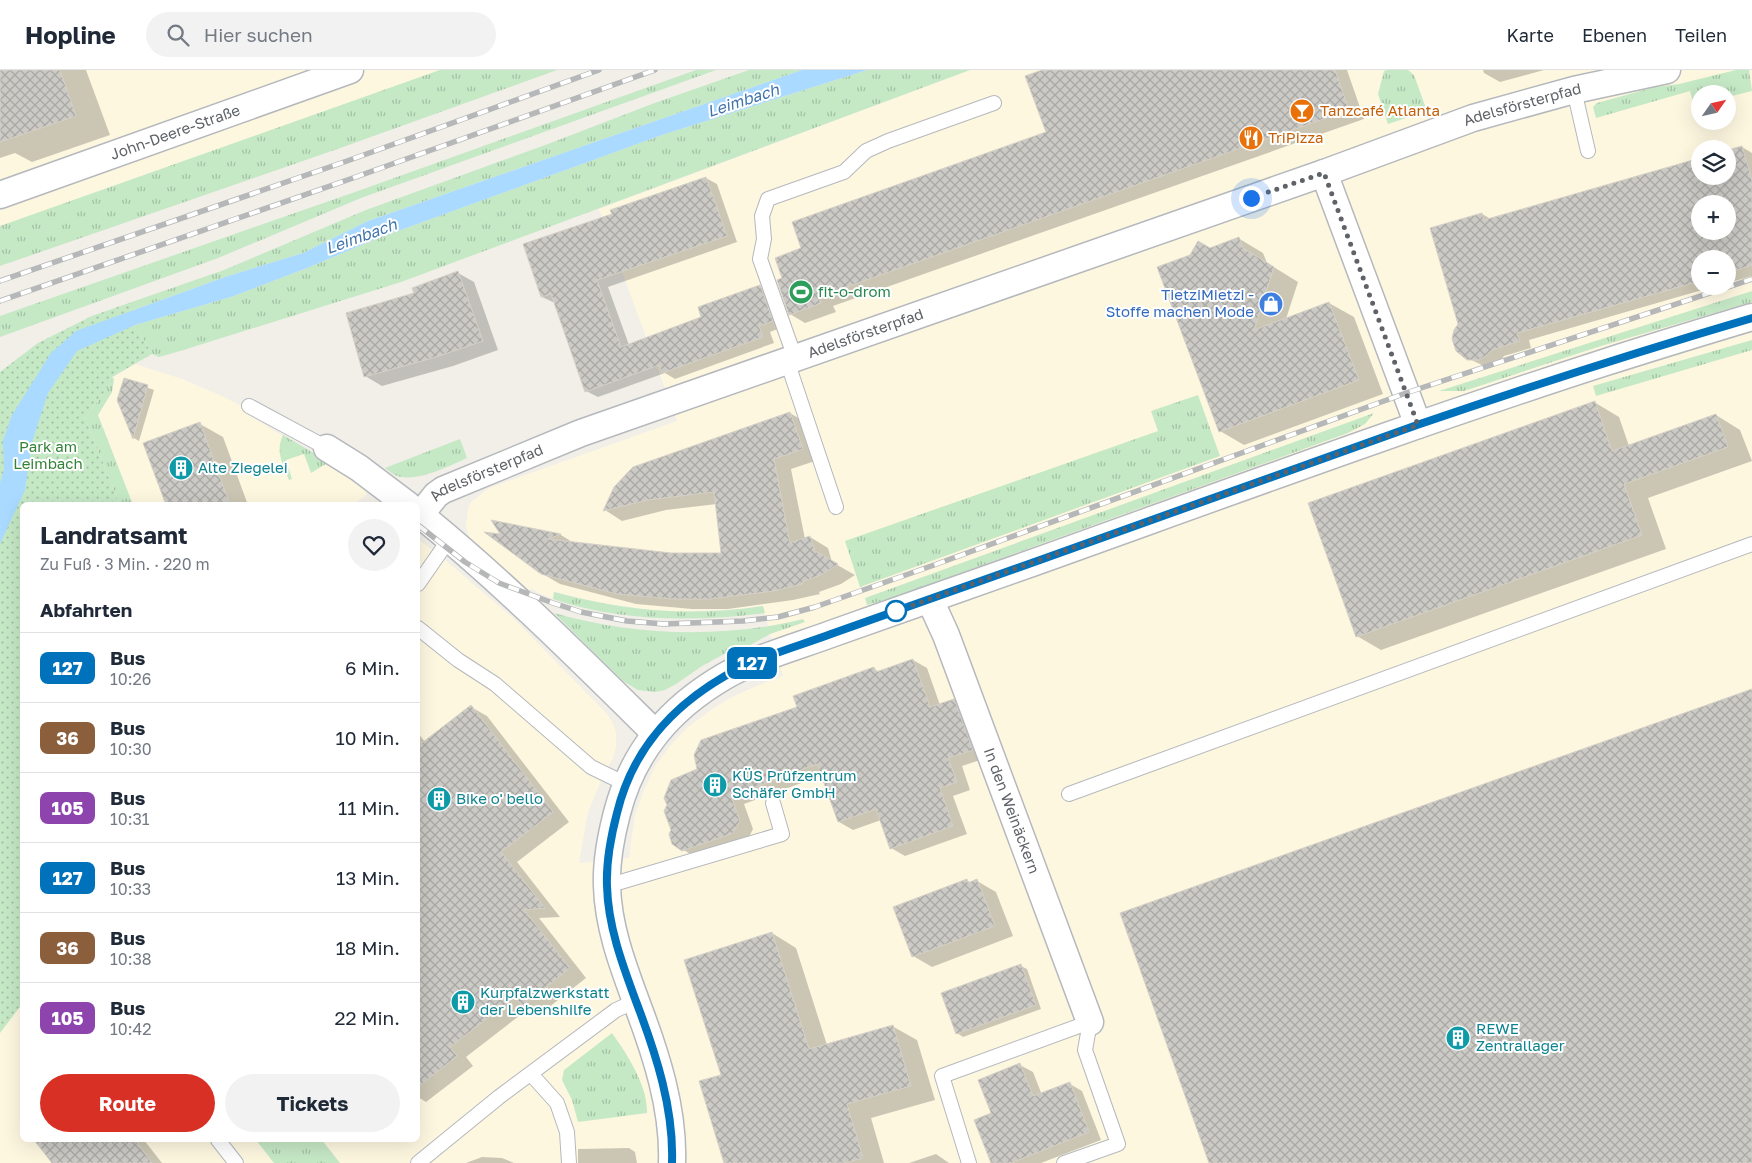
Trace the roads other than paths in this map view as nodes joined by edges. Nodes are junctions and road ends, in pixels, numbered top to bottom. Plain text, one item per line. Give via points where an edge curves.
1 (350, 70) edge
2 (1668, 70) edge
3 (1574, 90) junction
4 (994, 103) dead end
5 (1588, 150) dead end
6 (1324, 173) junction
7 (0, 195) edge
8 (1752, 318) edge
9 (791, 360) junction
10 (249, 406) dead end
11 (1418, 425) junction
12 (327, 448) joint
13 (403, 502) edge
14 (836, 506) dead end
15 (420, 507) edge
16 (420, 515) edge
17 (450, 538) junction
18 (1752, 544) edge
19 (420, 581) edge
20 (930, 600) junction
21 (420, 630) edge
22 (655, 733) junction
23 (626, 784) junction
24 (1069, 794) dead end
25 (773, 803) dead end
26 (607, 886) junction
27 (636, 1001) junction
28 (1090, 1022) junction
29 (531, 1074) junction
30 (220, 1142) edge
31 (236, 1163) edge
32 (418, 1163) edge
33 (569, 1163) edge
34 (672, 1163) edge
35 (969, 1163) edge
36 (1064, 1163) edge

1 - 7 street, John-Deere-Straße
2 - 3 street, Adelsförsterpfad
3 - 5 lane
3 - 6 street, Adelsförsterpfad via 1473,118
4 - 9 lane via 888,141 866,151 844,172 768,199 762,216 764,240 760,259
6 - 9 street, Adelsförsterpfad
6 - 11 street
8 - 11 street via 1606,362
9 - 14 lane
9 - 15 street, Adelsförsterpfad via 576,435 453,486
10 - 12 lane, Adelsförsterpfad
11 - 20 street
12 - 13 street, Adelsförsterpfad
16 - 17 street, Adelsförsterpfad
17 - 19 lane
17 - 22 street, Adelsförsterpfad via 544,623
18 - 24 lane
20 - 22 street via 747,664 696,696
20 - 28 street, In den Weinäckern via 946,635
21 - 23 lane via 495,684 591,767
22 - 23 street via 641,752
23 - 26 street via 611,839
25 - 26 lane via 782,834
26 - 27 street via 618,951
27 - 29 lane via 616,1010
27 - 34 street via 667,1104
28 - 35 lane via 942,1076
28 - 36 lane via 1085,1050 1118,1144
29 - 32 lane
29 - 33 lane via 557,1103 567,1132
30 - 31 lane

